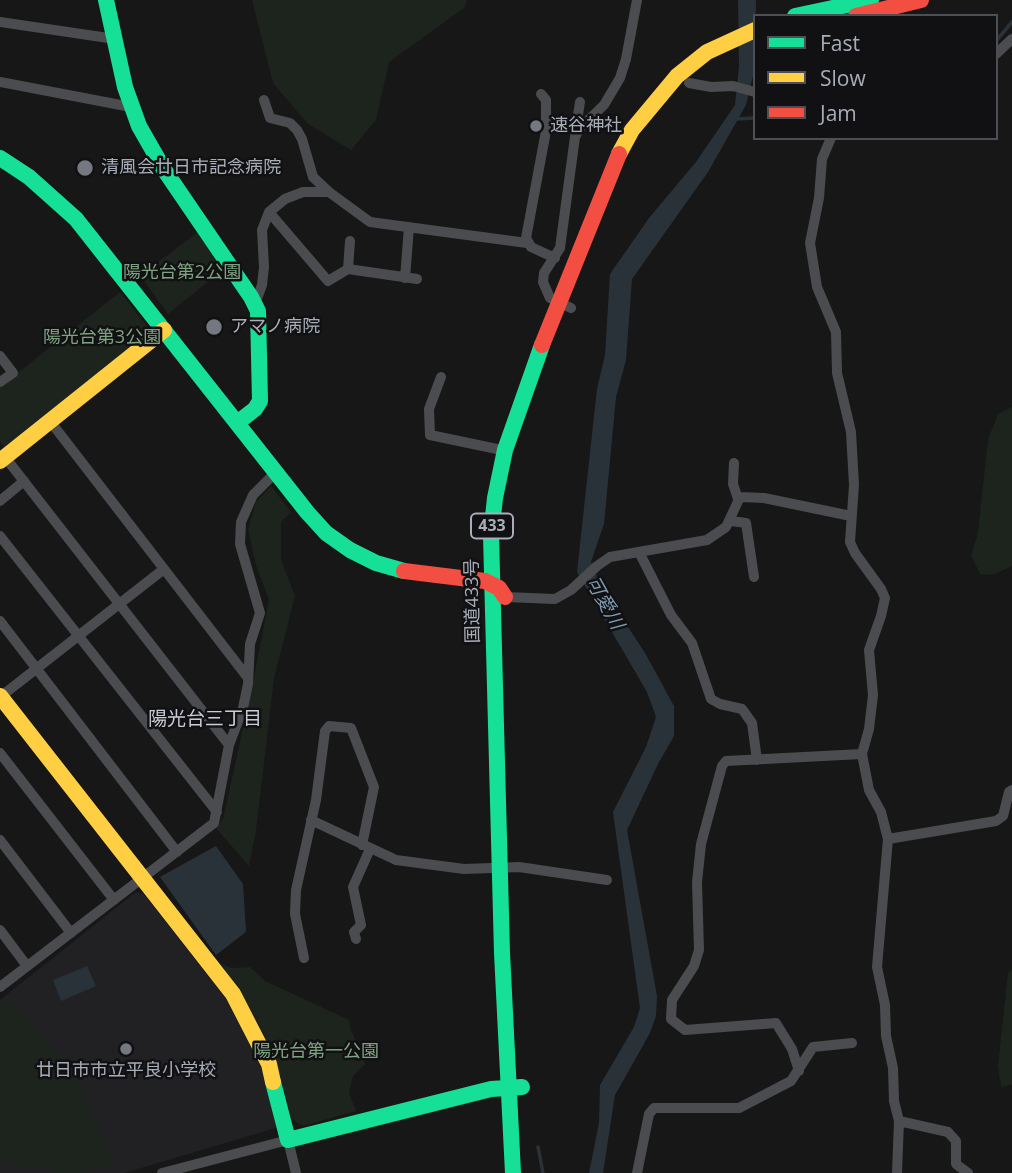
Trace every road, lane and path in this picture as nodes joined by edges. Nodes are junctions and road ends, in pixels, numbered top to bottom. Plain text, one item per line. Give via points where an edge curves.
1 (106, 0) edge
2 (637, 0) edge
3 (871, 0) edge
4 (920, 0) edge
5 (801, 11) edge
6 (864, 14) edge
7 (0, 22) edge
8 (753, 32) edge
9 (114, 39) junction
10 (1012, 39) edge
11 (753, 44) edge
12 (735, 45) junction
13 (998, 52) edge
14 (0, 82) edge
15 (689, 83) junction
16 (753, 91) edge
17 (541, 94) dead end
18 (264, 100) dead end
19 (580, 102) dead end
20 (131, 107) junction
21 (575, 136) junction
22 (830, 140) edge
23 (0, 158) edge
24 (329, 192) junction
25 (269, 212) junction
26 (409, 227) junction
27 (350, 240) dead end
28 (527, 243) junction
29 (555, 258) junction
30 (348, 269) junction
31 (405, 278) junction
32 (417, 279) dead end
33 (256, 304) junction
34 (564, 306) junction
35 (164, 330) junction
36 (0, 356) edge
37 (441, 377) dead end
38 (0, 382) edge
39 (50, 421) junction
40 (237, 423) junction
41 (497, 449) dead end
42 (2, 459) edge
43 (734, 463) dead end
44 (276, 472) junction
45 (24, 481) junction
46 (738, 499) junction
47 (0, 501) edge
48 (851, 516) junction
49 (731, 521) junction
50 (0, 536) edge
51 (639, 552) junction
52 (164, 569) junction
53 (487, 577) junction
54 (754, 577) dead end
55 (505, 597) junction
56 (119, 604) junction
57 (0, 621) edge
58 (78, 636) junction
59 (36, 668) junction
60 (248, 678) junction
61 (0, 696) edge
62 (229, 745) junction
63 (0, 753) edge
64 (862, 754) junction
65 (757, 760) junction
66 (1012, 790) edge
67 (217, 812) junction
68 (311, 820) junction
69 (888, 839) junction
70 (0, 840) edge
71 (366, 847) junction
72 (177, 852) junction
73 (507, 867) junction
74 (142, 878) junction
75 (607, 880) dead end
76 (114, 900) junction
77 (0, 930) edge
78 (71, 933) junction
79 (356, 939) dead end
80 (304, 958) dead end
81 (27, 966) junction
82 (0, 987) edge
83 (852, 1043) dead end
84 (799, 1070) junction
85 (515, 1087) junction
86 (899, 1121) junction
87 (288, 1140) junction
88 (162, 1173) edge
89 (296, 1173) edge
90 (513, 1173) edge
91 (527, 1173) edge
92 (637, 1173) edge
93 (897, 1173) edge
94 (968, 1173) edge

1 - 9 main road
2 - 21 street via 620,78 604,105
3 - 5 main road
4 - 6 main road
7 - 9 street
8 - 12 main road, 国道433号 / 433
9 - 20 main road
10 - 13 street
11 - 12 main road, 国道433号 / 433
12 - 15 main road, 国道433号 / 433
12 - 34 main road, 国道433号 / 433 via 708,52 677,76 632,130 618,156
14 - 20 street
15 - 16 street
15 - 34 main road, 国道433号 / 433 via 658,113 635,149
17 - 28 street via 546,100 546,131 526,226
18 - 24 street via 270,118 290,123 297,130 313,177
19 - 21 street
20 - 33 main road via 156,157
21 - 29 street via 561,248
22 - 48 street via 822,159 810,243 817,287 836,332 837,373 851,432
23 - 35 main road via 76,219
24 - 25 street via 303,192
24 - 26 street via 370,222
25 - 30 street via 328,281
25 - 33 street via 262,230 263,276
26 - 28 street
26 - 31 street
27 - 30 street
28 - 29 street
29 - 34 street via 543,282 550,298
30 - 31 street
31 - 32 street
33 - 40 main road via 260,401
34 - 53 main road, 国道433号 / 433 via 527,383 505,450
34 - 55 main road, 国道433号 / 433 via 513,469 504,552
35 - 39 main road
35 - 40 main road
36 - 38 street via 13,373
37 - 41 street via 429,409 430,435
39 - 42 main road
39 - 52 street
40 - 44 main road
42 - 45 street
43 - 46 street
44 - 53 main road via 316,523 362,557 404,571
44 - 60 street via 253,495 241,522 240,544 260,613 250,644
45 - 47 street
45 - 56 street
46 - 48 street via 764,498
46 - 49 street
48 - 64 street via 850,541 885,598 869,650 873,695
49 - 51 street via 707,540
49 - 54 street via 746,523
50 - 58 street
51 - 55 street via 610,557 564,596
51 - 65 street via 671,615 692,643 711,699 742,709 752,723
52 - 56 street
52 - 60 street
53 - 55 main road
53 - 73 main road, 国道433号 / 433
55 - 73 main road, 国道433号 / 433
56 - 58 street
56 - 62 street
57 - 59 street
58 - 59 street
58 - 67 street
59 - 61 street
59 - 72 street
60 - 62 street
61 - 74 main road
62 - 67 street
63 - 76 street
64 - 65 street
64 - 69 street via 869,790
65 - 84 street via 730,760 722,766 698,863 698,958 672,1000 670,1017 684,1030 776,1023
66 - 69 street via 1003,816 996,821
67 - 72 street via 214,823
68 - 71 street
68 - 71 street via 327,728 349,727 374,787
68 - 80 street via 295,902
69 - 86 street via 877,967
70 - 78 street
71 - 73 street via 401,861 464,869
71 - 79 street via 353,887 360,924 354,932
72 - 74 street
73 - 75 street
73 - 85 main road, 国道433号 / 433
74 - 76 street
74 - 87 main road via 241,1007 269,1064
76 - 78 street
77 - 81 street
78 - 81 street
81 - 82 street
83 - 84 street via 813,1047
84 - 92 street via 791,1081 739,1108 654,1108
85 - 87 main road via 492,1088
85 - 90 main road, 国道433号 / 433
85 - 91 main road, 国道433号 / 433
86 - 93 street
86 - 94 street via 947,1132 956,1141 956,1164
87 - 88 street
87 - 89 street

